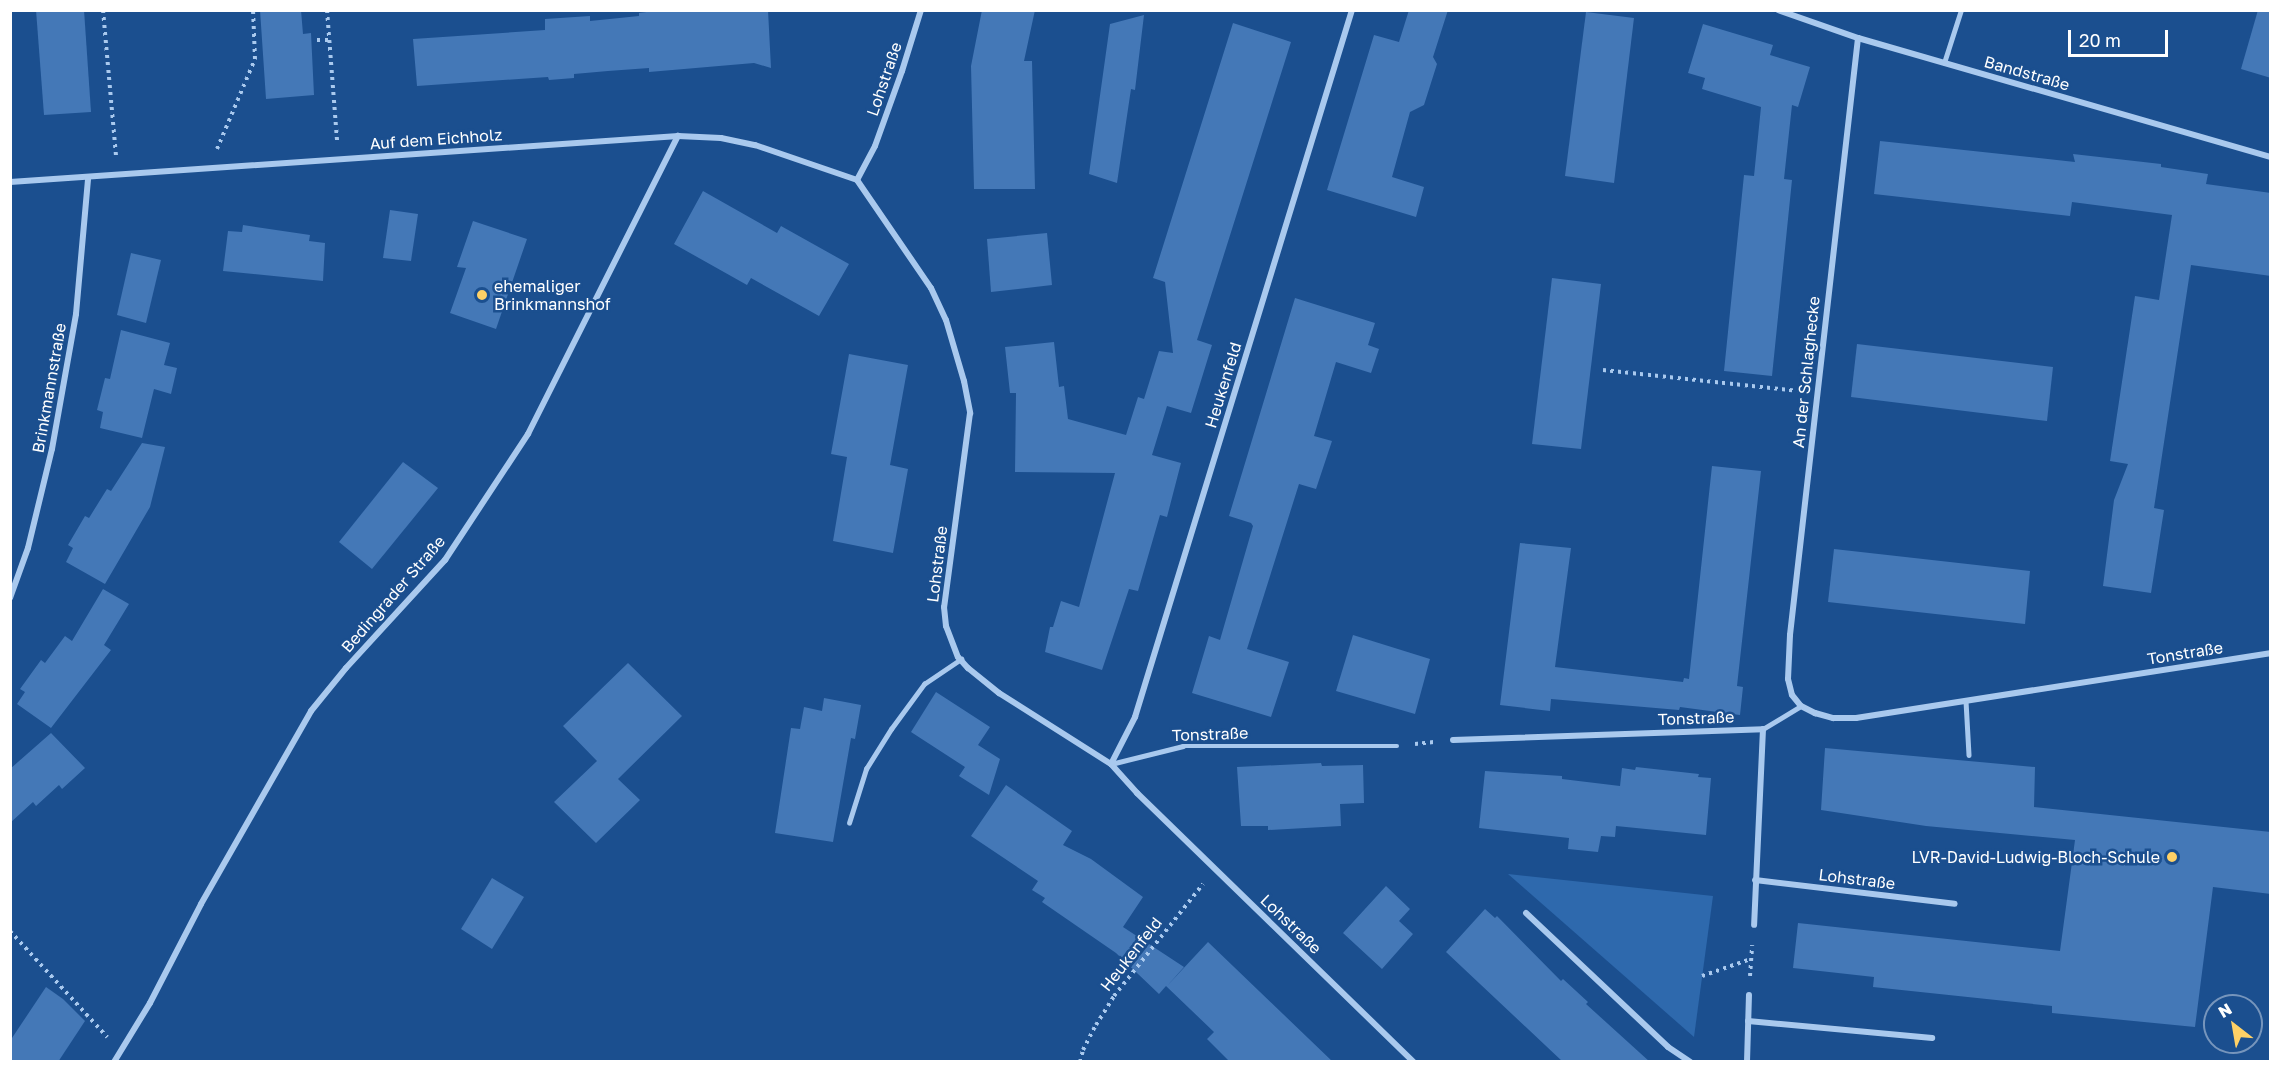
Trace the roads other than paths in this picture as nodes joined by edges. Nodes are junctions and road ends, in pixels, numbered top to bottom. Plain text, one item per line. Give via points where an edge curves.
1 (921, 10) edge
2 (1352, 10) edge
3 (1778, 10) edge
4 (1961, 10) edge
5 (1858, 38) junction
6 (1944, 63) junction
7 (678, 136) junction
8 (2271, 157) edge
9 (88, 179) junction
10 (857, 180) junction
11 (10, 182) edge
12 (10, 598) edge
13 (2271, 653) edge
14 (961, 659) junction
15 (1966, 701) junction
16 (1801, 706) junction
17 (1763, 729) junction
18 (1453, 741) road end
19 (1397, 746) road end
20 (1969, 755) dead end
21 (1111, 764) junction
22 (849, 823) dead end
23 (1755, 880) junction
24 (1955, 904) dead end
25 (1526, 913) dead end
26 (1754, 925) road end
27 (1749, 995) road end
28 (1748, 1021) junction
29 (1932, 1038) dead end
30 (114, 1062) edge
31 (1414, 1062) edge
32 (1690, 1062) edge
33 (1746, 1062) edge

1 - 10 street, Lohstraße via 875,146
2 - 21 street, Heukenfeld via 1135,717
3 - 5 street, Bandstraße
4 - 6 lane
5 - 6 street, Bandstraße
5 - 16 street, An der Schlaghecke via 1789,653 1788,679 1792,695
6 - 8 street, Bandstraße
7 - 9 street, Auf dem Eichholz
7 - 10 street, Auf dem Eichholz via 721,138 755,145
7 - 30 street, Bedingrader Straße via 528,434 445,560 311,711 201,904 150,1004
9 - 11 street, Auf dem Eichholz
9 - 12 street, Brinkmannstraße via 76,314 52,449 28,548
10 - 14 street, Lohstraße via 931,288 946,320 964,381 970,413 944,607 946,626
13 - 15 street, Tonstraße
14 - 21 street, Lohstraße via 1009,700
14 - 22 lane via 924,684 891,729 866,769
15 - 16 street, Tonstraße via 1856,718 1833,718
15 - 20 lane
16 - 17 lane, Tonstraße
17 - 18 street, Tonstraße
17 - 23 street
19 - 21 lane, Tonstraße via 1183,746
21 - 31 street, Lohstraße
23 - 24 street, Lohstraße
23 - 26 street
25 - 32 street via 1668,1047
27 - 28 street
28 - 29 street
28 - 33 street

